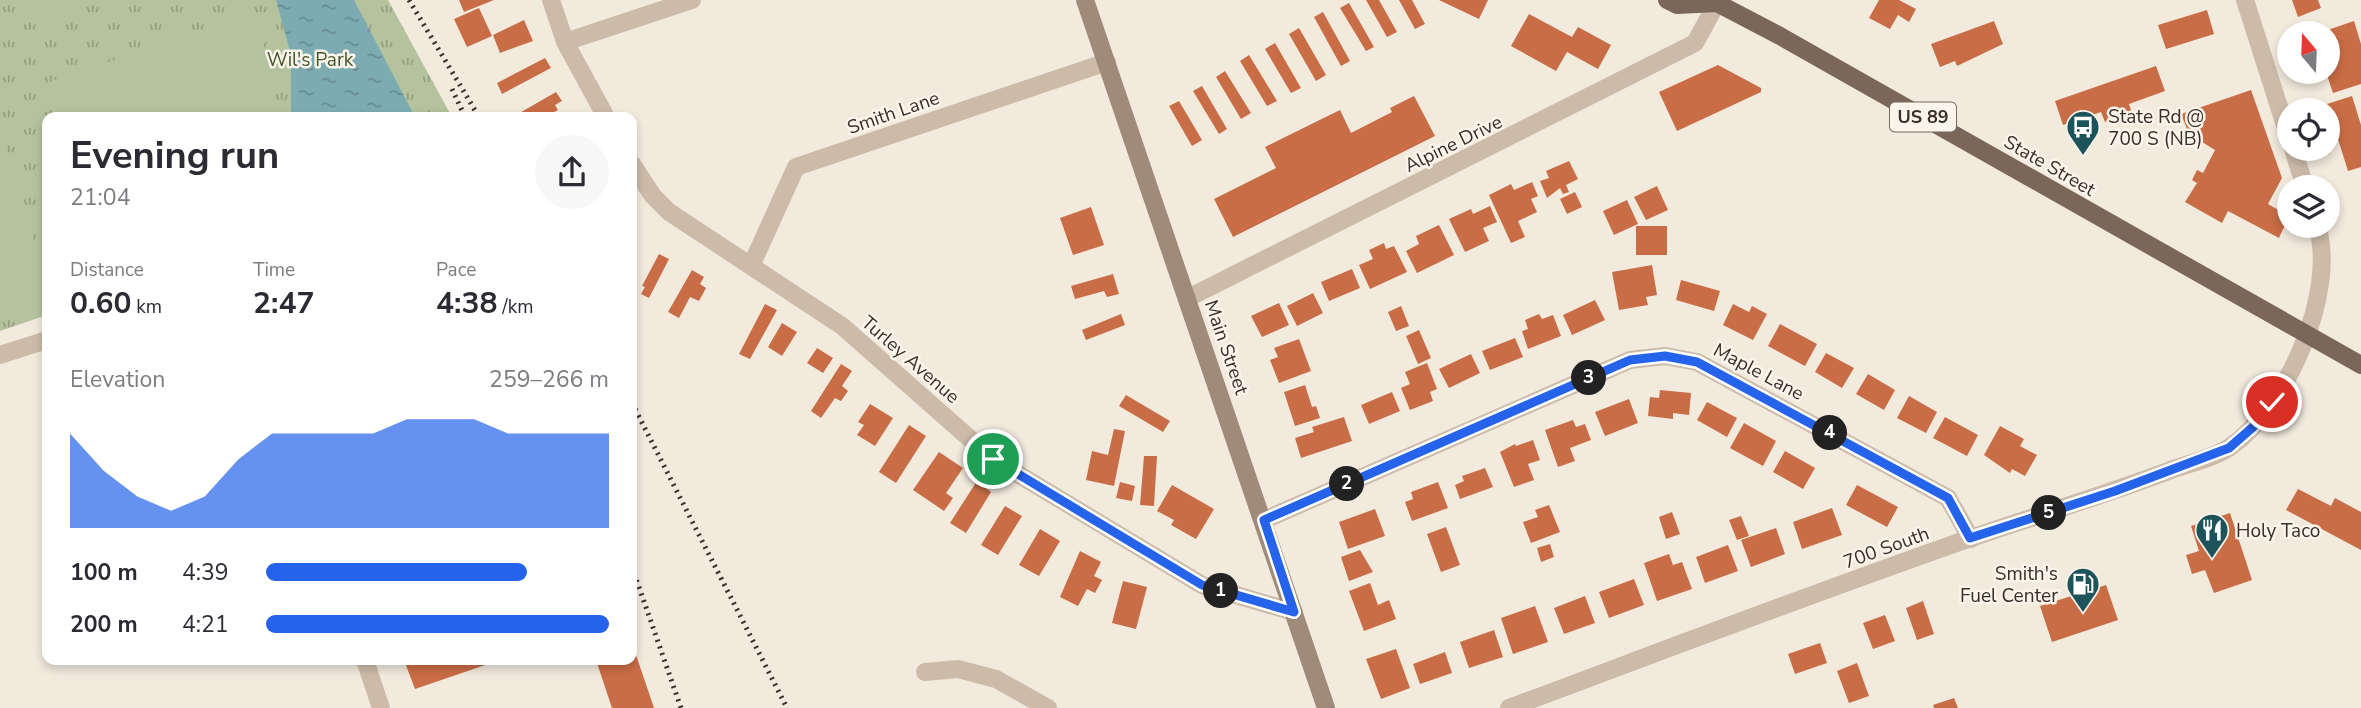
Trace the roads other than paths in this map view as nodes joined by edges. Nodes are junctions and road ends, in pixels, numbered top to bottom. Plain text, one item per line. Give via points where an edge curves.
1 (551, 0) edge
2 (692, 0) edge
3 (1085, 0) edge
4 (1667, 0) edge
5 (2245, 0) edge
6 (1716, 1) edge
7 (565, 42) junction
8 (1107, 62) junction
9 (2277, 100) edge
10 (603, 112) edge
11 (637, 172) edge
12 (2319, 238) edge
13 (751, 266) junction
14 (1188, 298) junction
15 (2307, 336) junction
16 (42, 342) edge
17 (0, 355) edge
18 (2361, 365) edge
19 (1264, 520) junction
20 (1970, 538) junction
21 (1294, 612) junction
22 (367, 665) edge
23 (925, 672) dead end
24 (381, 708) edge
25 (1048, 708) edge
26 (1326, 708) edge
27 (1509, 708) edge

1 - 7 street
2 - 7 street
3 - 8 main road, Main Street
4 - 6 main road via 1676,5
5 - 9 street
6 - 14 street, Alpine Drive via 1695,43
6 - 15 main road, State Street / US 89
7 - 10 street
8 - 13 street, Smith Lane via 796,167
8 - 14 main road, Main Street
11 - 13 street, Turley Avenue via 669,212
12 - 15 street, 700 South via 2320,288
13 - 21 street, Turley Avenue via 842,326 993,459 1202,585
14 - 19 main road, Main Street
15 - 18 main road, State Street / US 89
15 - 20 street, 700 South via 2272,402 2229,448
16 - 17 street
19 - 20 street, Maple Lane via 1630,360 1665,356 1697,362 1948,498
19 - 21 main road, Main Street
20 - 27 street, 700 South
21 - 26 main road, Main Street
22 - 24 street
23 - 25 street via 958,669 996,679

